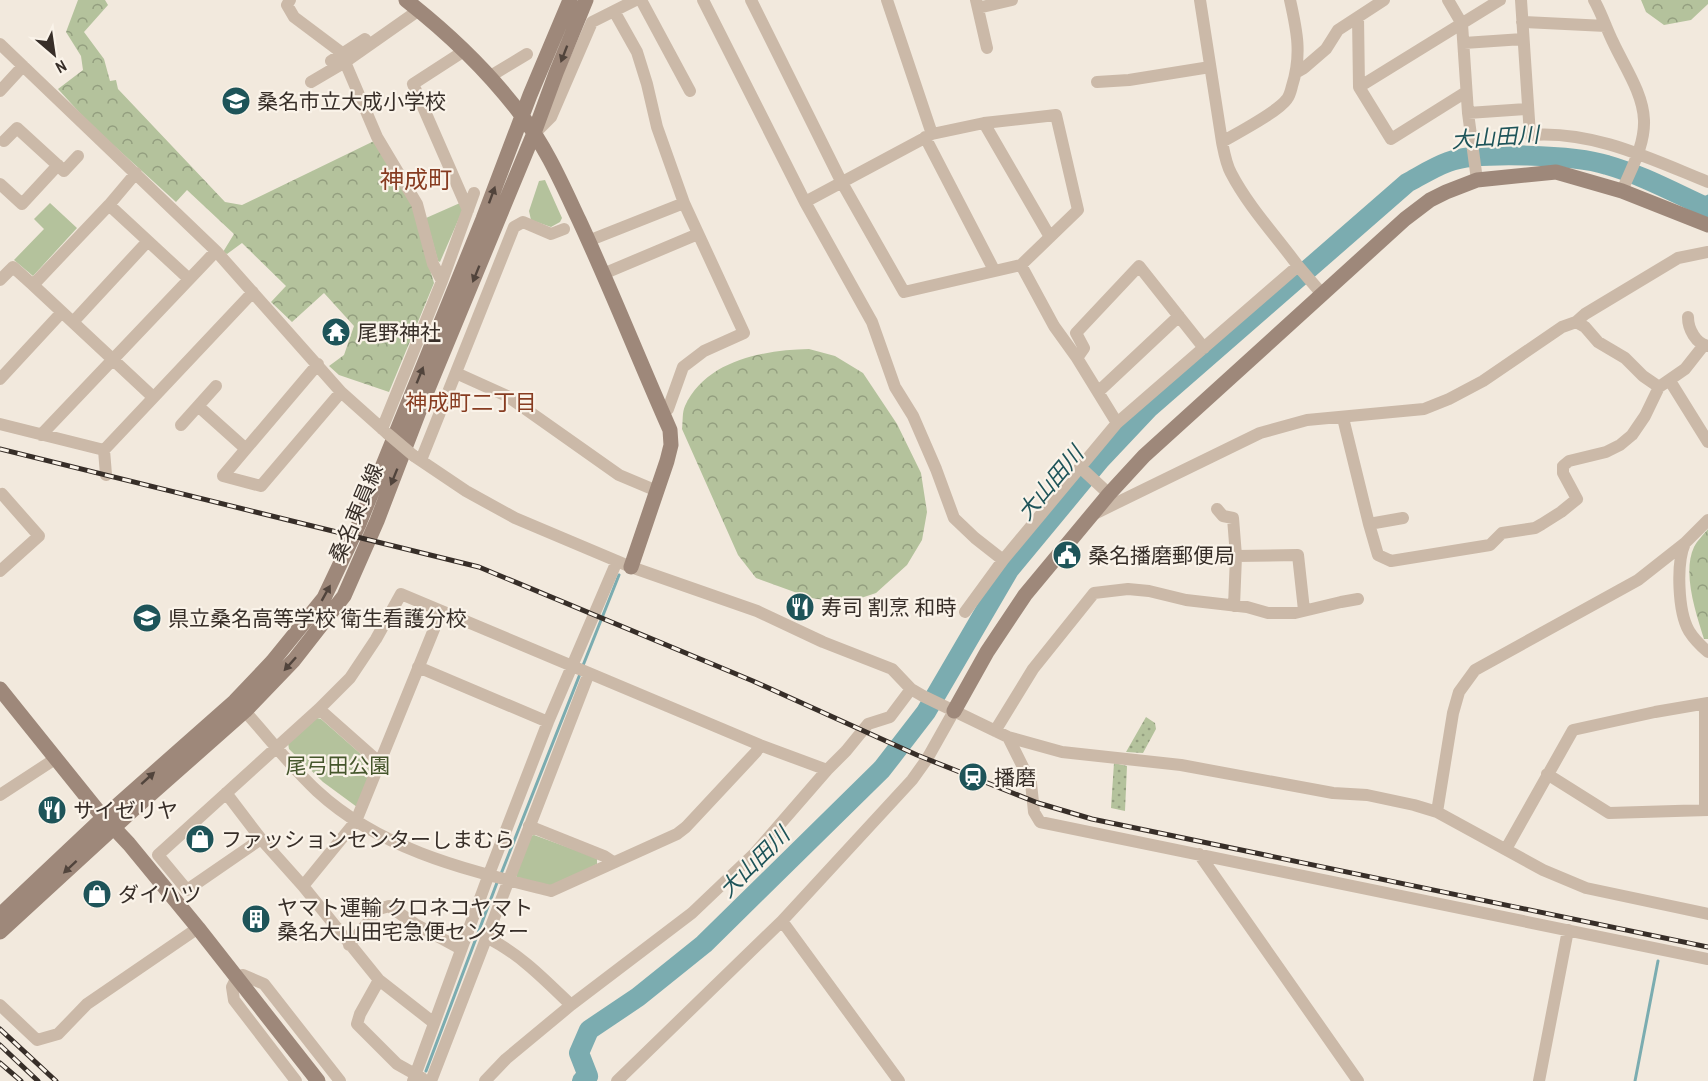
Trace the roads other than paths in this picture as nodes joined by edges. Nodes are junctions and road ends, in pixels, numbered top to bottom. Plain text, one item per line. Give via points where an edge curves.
1 (570, 0) edge
2 (586, 0) edge
3 (636, 0) edge
4 (641, 0) edge
5 (703, 0) edge
6 (751, 0) edge
7 (887, 0) edge
8 (1012, 0) edge
9 (1200, 0) edge
10 (1290, 0) edge
11 (1384, 0) edge
12 (1448, 0) edge
13 (1500, 0) edge
14 (1521, 0) edge
15 (1594, 0) edge
16 (286, 2) edge
17 (977, 4) edge
18 (413, 6) edge
19 (614, 11) junction
20 (1358, 17) junction
21 (1522, 22) junction
22 (1462, 24) junction
23 (1606, 26) junction
24 (1522, 39) junction
25 (1464, 43) junction
26 (0, 44) edge
27 (987, 48) dead end
28 (464, 51) junction
29 (527, 54) dead end
30 (344, 58) junction
31 (331, 61) dead end
32 (23, 66) junction
33 (1210, 67) junction
34 (1297, 72) junction
35 (489, 77) junction
36 (311, 82) dead end
37 (1097, 82) dead end
38 (1359, 87) junction
39 (0, 91) edge
40 (690, 91) dead end
41 (1467, 92) junction
42 (1527, 109) junction
43 (1468, 113) junction
44 (522, 115) junction
45 (984, 123) junction
46 (534, 134) junction
47 (928, 135) junction
48 (1, 141) edge
49 (1222, 142) junction
50 (1637, 154) junction
51 (78, 156) dead end
52 (58, 165) junction
53 (136, 173) junction
54 (1477, 175) junction
55 (842, 181) junction
56 (1708, 182) edge
57 (0, 184) edge
58 (1622, 191) junction
59 (474, 193) dead end
60 (805, 202) junction
61 (684, 203) junction
62 (109, 205) junction
63 (468, 210) junction
64 (1708, 225) edge
65 (564, 228) dead end
66 (698, 234) junction
67 (1050, 237) junction
68 (588, 241) junction
69 (147, 242) junction
70 (216, 251) junction
71 (1708, 252) edge
72 (1021, 265) junction
73 (1299, 267) junction
74 (994, 270) junction
75 (603, 274) junction
76 (189, 279) junction
77 (0, 280) edge
78 (442, 281) junction
79 (33, 285) junction
80 (253, 292) junction
81 (1320, 292) junction
82 (62, 312) junction
83 (1179, 316) junction
84 (1688, 317) dead end
85 (73, 322) junction
86 (1576, 322) junction
87 (1706, 346) edge
88 (1204, 348) junction
89 (1077, 358) junction
90 (112, 359) junction
91 (318, 364) junction
92 (456, 373) junction
93 (0, 379) edge
94 (1665, 384) junction
95 (216, 386) dead end
96 (341, 392) junction
97 (1098, 392) junction
98 (153, 397) junction
99 (198, 406) junction
100 (663, 414) junction
101 (1343, 418) junction
102 (1117, 423) junction
103 (0, 424) edge
104 (181, 425) dead end
105 (385, 432) junction
106 (41, 435) junction
107 (1708, 442) edge
108 (246, 449) junction
109 (104, 450) junction
110 (417, 458) junction
111 (1082, 469) junction
112 (106, 475) dead end
113 (657, 491) junction
114 (1106, 491) junction
115 (0, 495) edge
116 (1217, 509) dead end
117 (1090, 516) junction
118 (1403, 518) dead end
119 (1708, 520) edge
120 (1369, 524) junction
121 (1684, 543) junction
122 (1236, 556) junction
123 (1003, 560) junction
124 (624, 564) junction
125 (0, 572) edge
126 (1358, 599) dead end
127 (1234, 606) junction
128 (1304, 610) junction
129 (441, 612) junction
130 (965, 612) dead end
131 (1708, 652) edge
132 (418, 667) junction
133 (582, 670) junction
134 (0, 689) edge
135 (911, 689) junction
136 (1707, 703) edge
137 (240, 706) junction
138 (320, 709) junction
139 (951, 709) junction
140 (548, 722) junction
141 (995, 730) junction
142 (1008, 737) junction
143 (760, 745) junction
144 (276, 748) junction
145 (55, 759) junction
146 (380, 763) junction
147 (827, 770) junction
148 (1547, 774) junction
149 (226, 794) junction
150 (0, 795) edge
151 (1707, 810) edge
152 (1437, 812) junction
153 (109, 822) junction
154 (356, 822) junction
155 (529, 826) junction
156 (261, 839) junction
157 (1506, 849) junction
158 (1199, 854) junction
159 (613, 862) junction
160 (499, 877) junction
161 (303, 886) junction
162 (1708, 914) edge
163 (0, 915) edge
164 (782, 921) junction
165 (198, 928) junction
166 (1568, 930) junction
167 (0, 932) edge
168 (486, 937) junction
169 (349, 945) junction
170 (461, 949) junction
171 (1708, 959) edge
172 (237, 977) junction
173 (379, 980) junction
174 (0, 1005) edge
175 (571, 1005) junction
176 (434, 1023) junction
177 (414, 1079) edge
178 (296, 1081) edge
179 (318, 1081) edge
180 (340, 1081) edge
181 (431, 1081) edge
182 (485, 1081) edge
183 (617, 1081) edge
184 (899, 1081) edge
185 (1358, 1081) edge
186 (1539, 1081) edge

1 - 44 street, 桑名東員線
2 -> 46 street, 桑名東員線
3 - 19 street
4 - 40 street
5 - 60 street
6 - 55 street
7 - 47 street
8 - 17 street
9 - 33 street
10 - 34 street via 1297,32
11 - 20 street
12 - 22 street
13 - 22 street
14 - 21 street
15 - 23 street
16 - 30 street via 294,17
17 - 27 street
18 - 28 street
18 - 30 street
19 - 46 street via 592,22 551,117
19 - 61 street via 637,52 657,127
20 - 34 street via 1338,30 1326,49
20 - 38 street
21 - 23 street
21 - 24 street
22 - 25 street
22 - 38 street
23 - 50 street via 1640,100 1644,119
24 - 25 street
24 - 42 street
25 - 41 street
26 - 32 street
28 - 35 street
28 - 63 street via 413,84
29 - 35 street
30 - 31 street
30 - 36 street
30 - 78 street via 377,136 417,204 433,264
32 - 39 street
32 - 53 street
33 - 37 street
33 - 49 street
34 - 49 street via 1287,99 1278,108
35 - 44 street
38 - 41 street via 1391,139
41 - 43 street
42 - 43 street
42 - 50 street via 1530,135 1583,138 1614,144
43 - 54 street
44 - 46 street
137 -> 44 street, 桑名東員線 via 324,598 411,398
45 - 47 street
45 - 67 street
45 - 67 street via 1056,115 1078,210
46 - 68 street via 551,161
46 -> 137 street, 桑名東員線 via 344,596 294,660
47 - 55 street
47 - 74 street
48 - 52 street via 17,128
49 - 73 street via 1231,173
50 - 56 street
50 - 58 street
51 - 52 street via 64,171
52 - 57 street via 22,204
53 - 62 street
53 - 70 street
54 - 58 street via 1556,172
54 - 81 street via 1405,219
55 - 60 street
55 - 74 street via 904,292
58 - 64 street
59 - 63 street
60 - 123 street via 872,322 895,387 913,416 954,518
61 - 66 street
61 - 68 street
62 - 69 street
62 - 79 street
63 - 78 street
65 - 92 street via 552,234 523,222 514,226
66 - 75 street
66 - 100 street via 744,333 704,351 683,367
67 - 72 street
68 - 75 street
69 - 76 street
69 - 85 street
70 - 76 street
70 - 80 street
71 - 86 street via 1678,258
72 - 74 street
72 - 89 street via 1054,326
73 - 81 street
73 - 88 street
75 - 100 street
76 - 90 street
77 - 79 street via 13,267
78 - 105 street
79 - 82 street
80 - 91 street
80 - 98 street
81 - 114 street
82 - 85 street
82 - 93 street
83 - 88 street
83 - 89 street via 1139,266 1076,333 1084,348
83 - 97 street
84 - 87 street via 1695,338
85 - 90 street
86 - 94 street via 1643,376
86 - 101 street via 1449,399 1424,409
87 - 94 street
88 - 102 street
89 - 97 street
90 - 98 street
90 - 106 street
91 - 96 street
91 - 108 street
92 - 110 street
92 - 113 street via 507,396 619,475
94 - 107 street
94 - 120 street via 1632,435 1620,445 1563,466 1577,499 1535,528 1503,533 1490,545 1391,561 1378,555
95 - 99 street
96 - 105 street
96 - 108 street via 261,486 223,476
97 - 102 street
98 - 109 street
99 - 104 street
99 - 108 street
100 - 113 street via 671,445
101 - 117 street via 1307,420 1260,433
101 - 120 street
102 - 111 street
103 - 106 street
105 - 110 street, bridge
106 - 109 street
109 - 112 street
110 - 124 street via 515,518
111 - 114 street
111 - 123 street
113 - 124 street
114 - 117 street
115 - 125 street via 39,536
116 - 122 street via 1223,516 1233,518
117 - 139 street via 1026,594
118 - 120 street
119 - 121 street
121 - 131 street via 1679,573 1684,615 1688,630
121 - 152 street via 1612,595 1474,670 1459,693 1453,713
122 - 127 street
122 - 128 street via 1298,555
123 - 130 street
124 - 133 street
124 - 135 street via 757,611 892,669
126 - 128 street
127 - 128 street via 1268,613
127 - 141 street via 1128,589 1094,593 1033,669
129 - 132 street
129 - 133 street
129 - 138 street via 401,594 350,678
132 - 140 street
132 - 146 street
133 - 140 street
133 - 143 street
133 - 155 street
134 - 145 street
135 - 139 street
135 - 147 street via 890,717 868,724
136 - 148 street via 1573,730
136 - 151 street
137 - 144 street
137 - 153 street, 桑名東員線
138 - 144 street
138 - 146 street
139 - 141 street
139 - 164 street via 927,759 912,780
140 - 160 street
141 - 142 street
142 - 152 street via 1062,752 1181,765 1333,793 1367,795
142 - 158 street via 1031,783 1034,812 1040,822
143 - 147 street
143 - 159 street via 686,827
144 - 149 street
144 - 154 street via 316,790
145 - 150 street
145 - 153 street
146 - 154 street
147 - 175 street via 755,853 692,913
148 - 151 street via 1609,813
148 - 157 street
149 - 156 street
149 - 156 street via 158,855 187,890
152 - 157 street
153 - 163 street, 桑名東員線
153 - 165 street
153 -> 167 street, 桑名東員線
154 - 160 street via 411,851
154 - 161 street
155 - 159 street
155 - 160 street
156 - 161 street
157 - 162 street via 1586,888
158 - 166 street
158 - 185 street
159 - 160 street via 551,891
160 - 168 street
160 - 170 street
161 - 169 street
164 - 183 street
164 - 184 street
165 - 172 street
165 - 174 street via 87,1004 58,1034 37,1040
166 - 171 street
166 - 186 street
168 - 175 street via 502,944
168 - 181 street
169 - 170 street via 379,909 389,906
169 - 173 street
170 - 176 street
172 - 178 street via 232,987 234,999
172 - 179 street
172 - 180 street via 243,975 264,984
173 - 176 street
173 - 177 street via 357,1024
175 - 182 street
176 - 177 street
177 - 181 street

